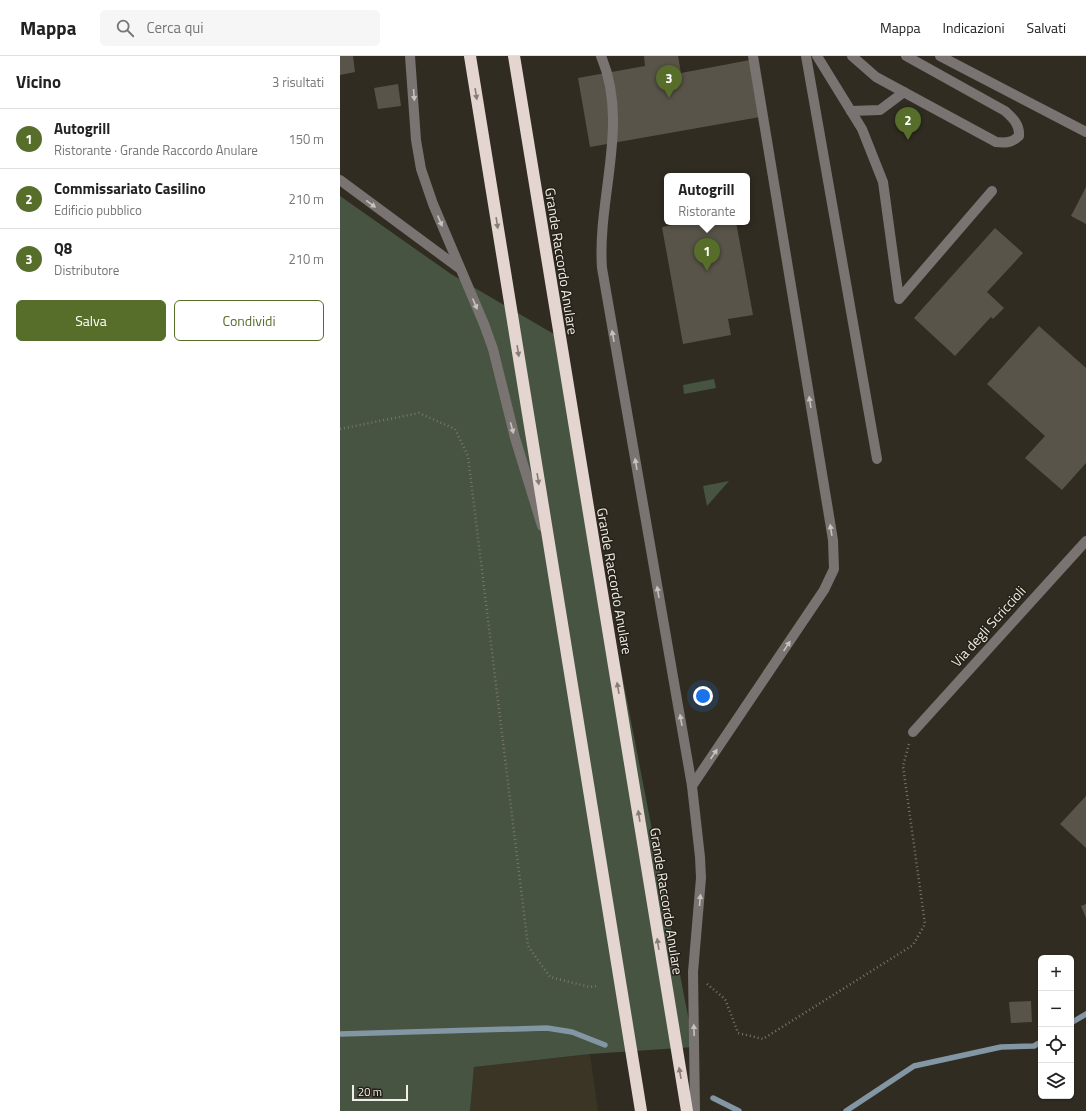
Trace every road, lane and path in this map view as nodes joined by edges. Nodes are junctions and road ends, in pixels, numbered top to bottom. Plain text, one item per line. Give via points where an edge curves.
1 (410, 56) edge
2 (470, 56) edge
3 (514, 56) edge
4 (601, 56) edge
5 (753, 56) edge
6 (806, 56) edge
7 (817, 56) edge
8 (852, 56) edge
9 (906, 56) edge
10 (940, 56) edge
11 (904, 92) junction
12 (851, 111) junction
13 (1086, 132) edge
14 (340, 180) edge
15 (992, 191) dead end
16 (460, 268) junction
17 (340, 429) edge
18 (877, 459) dead end
19 (1086, 540) edge
20 (550, 550) junction
21 (912, 732) joint
22 (692, 786) junction
23 (693, 972) junction
24 (597, 986) dead end
25 (641, 1111) edge
26 (687, 1111) edge
27 (695, 1111) edge

1 -> 16 street via 416,140 421,169
2 -> 20 highway
26 -> 3 highway, Grande Raccordo Anulare
22 -> 4 street via 602,268 601,231 614,126 612,100
22 -> 5 street via 824,590 834,569 833,540
6 - 18 street
7 - 12 street
8 - 11 street via 876,76
9 - 11 street via 1005,111 1017,123 1019,136 1005,143 996,142
10 - 13 street
11 - 12 street via 880,110
12 - 15 street via 862,129 883,182 899,299
14 -> 16 street
16 -> 20 street via 493,349 515,438
17 - 24 path via 419,413 455,429 468,456 528,946 550,976 590,987
19 - 21 street, Via degli Scriccioli
20 - 25 highway
21 - 23 path via 904,766 925,924 913,946 763,1039 738,1033 725,999
23 -> 22 street via 701,878
27 -> 23 street

